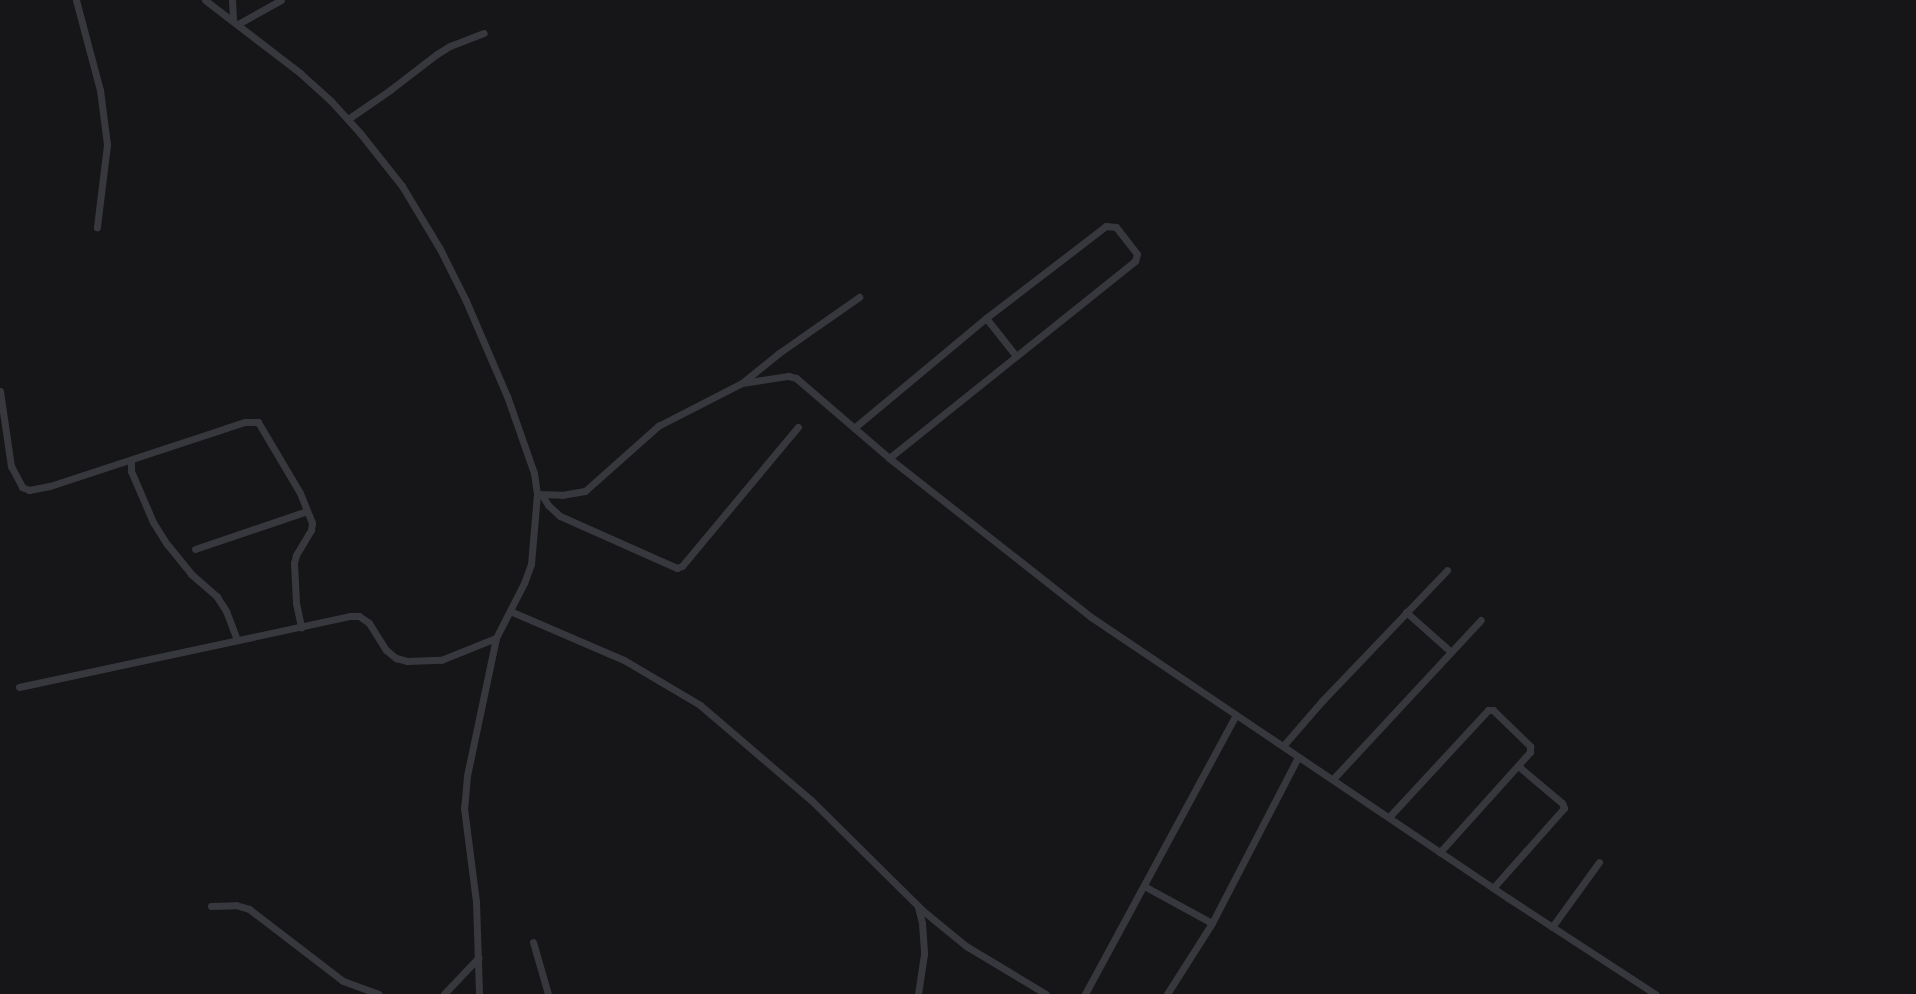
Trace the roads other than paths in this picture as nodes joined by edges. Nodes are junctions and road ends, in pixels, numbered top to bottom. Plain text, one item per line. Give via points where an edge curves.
1 (76, 0) edge
2 (205, 0) edge
3 (232, 0) edge
4 (281, 0) edge
5 (236, 22) junction
6 (484, 33) dead end
7 (348, 119) junction
8 (97, 227) dead end
9 (859, 297) dead end
10 (986, 318) junction
11 (1016, 356) junction
12 (742, 383) junction
13 (0, 391) edge
14 (798, 427) dead end
15 (854, 428) junction
16 (889, 458) junction
17 (131, 460) junction
18 (540, 495) junction
19 (307, 512) junction
20 (195, 549) dead end
21 (1447, 570) dead end
22 (510, 611) junction
23 (1406, 612) junction
24 (1481, 620) dead end
25 (301, 627) junction
26 (496, 638) junction
27 (237, 639) junction
28 (1451, 652) junction
29 (19, 687) dead end
30 (1236, 715) junction
31 (1283, 746) junction
32 (1298, 757) junction
33 (1518, 766) junction
34 (1333, 779) junction
35 (1389, 817) junction
36 (1440, 852) junction
37 (1599, 862) dead end
38 (1144, 886) junction
39 (1493, 888) junction
40 (917, 905) junction
41 (211, 906) dead end
42 (1212, 923) junction
43 (1552, 927) junction
44 (533, 942) dead end
45 (478, 958) junction
46 (379, 994) edge
47 (444, 994) edge
48 (479, 994) edge
49 (548, 994) edge
50 (918, 994) edge
51 (1046, 994) edge
52 (1085, 994) edge
53 (1167, 994) edge
54 (1655, 994) edge

1 - 8 street via 98,83 107,145
2 - 5 street
3 - 5 street
4 - 5 street
5 - 7 street via 300,73
6 - 7 street via 436,54
7 - 18 street via 402,186 440,249 486,345 527,451
9 - 12 street
10 - 11 street
10 - 11 street via 1106,226 1116,227 1137,254 1136,261
10 - 15 street
11 - 16 street
12 - 15 street via 793,377
12 - 18 street via 658,426 585,491
13 - 17 street via 10,466 22,487 29,490 50,486
14 - 18 street via 677,568 560,516
15 - 16 street
16 - 30 street via 1091,617
17 - 19 street via 226,428 258,422 300,493
17 - 27 street via 131,471 153,522 192,574 217,597 226,610
18 - 22 street via 531,564
19 - 20 street
19 - 25 street via 312,527 296,555 293,572
21 - 23 street
22 - 26 street
22 - 40 street via 624,660 700,705 811,800
23 - 28 street
23 - 31 street
24 - 28 street
25 - 26 street via 359,616 369,623 386,650 407,661 441,660
25 - 27 street
26 - 45 street via 467,776 464,808 476,902
27 - 29 street
28 - 34 street
30 - 31 street
30 - 38 street
31 - 32 street
32 - 34 street
32 - 42 street
33 - 35 street via 1530,752 1530,746 1490,710
33 - 36 street
33 - 39 street via 1564,808
34 - 35 street
35 - 36 street
36 - 39 street
37 - 43 street
38 - 42 street
38 - 52 street
39 - 43 street
40 - 50 street via 924,954
40 - 51 street via 966,946
41 - 46 street via 236,905 249,909 343,981
42 - 53 street
43 - 54 street
44 - 49 street
45 - 47 street
45 - 48 street

